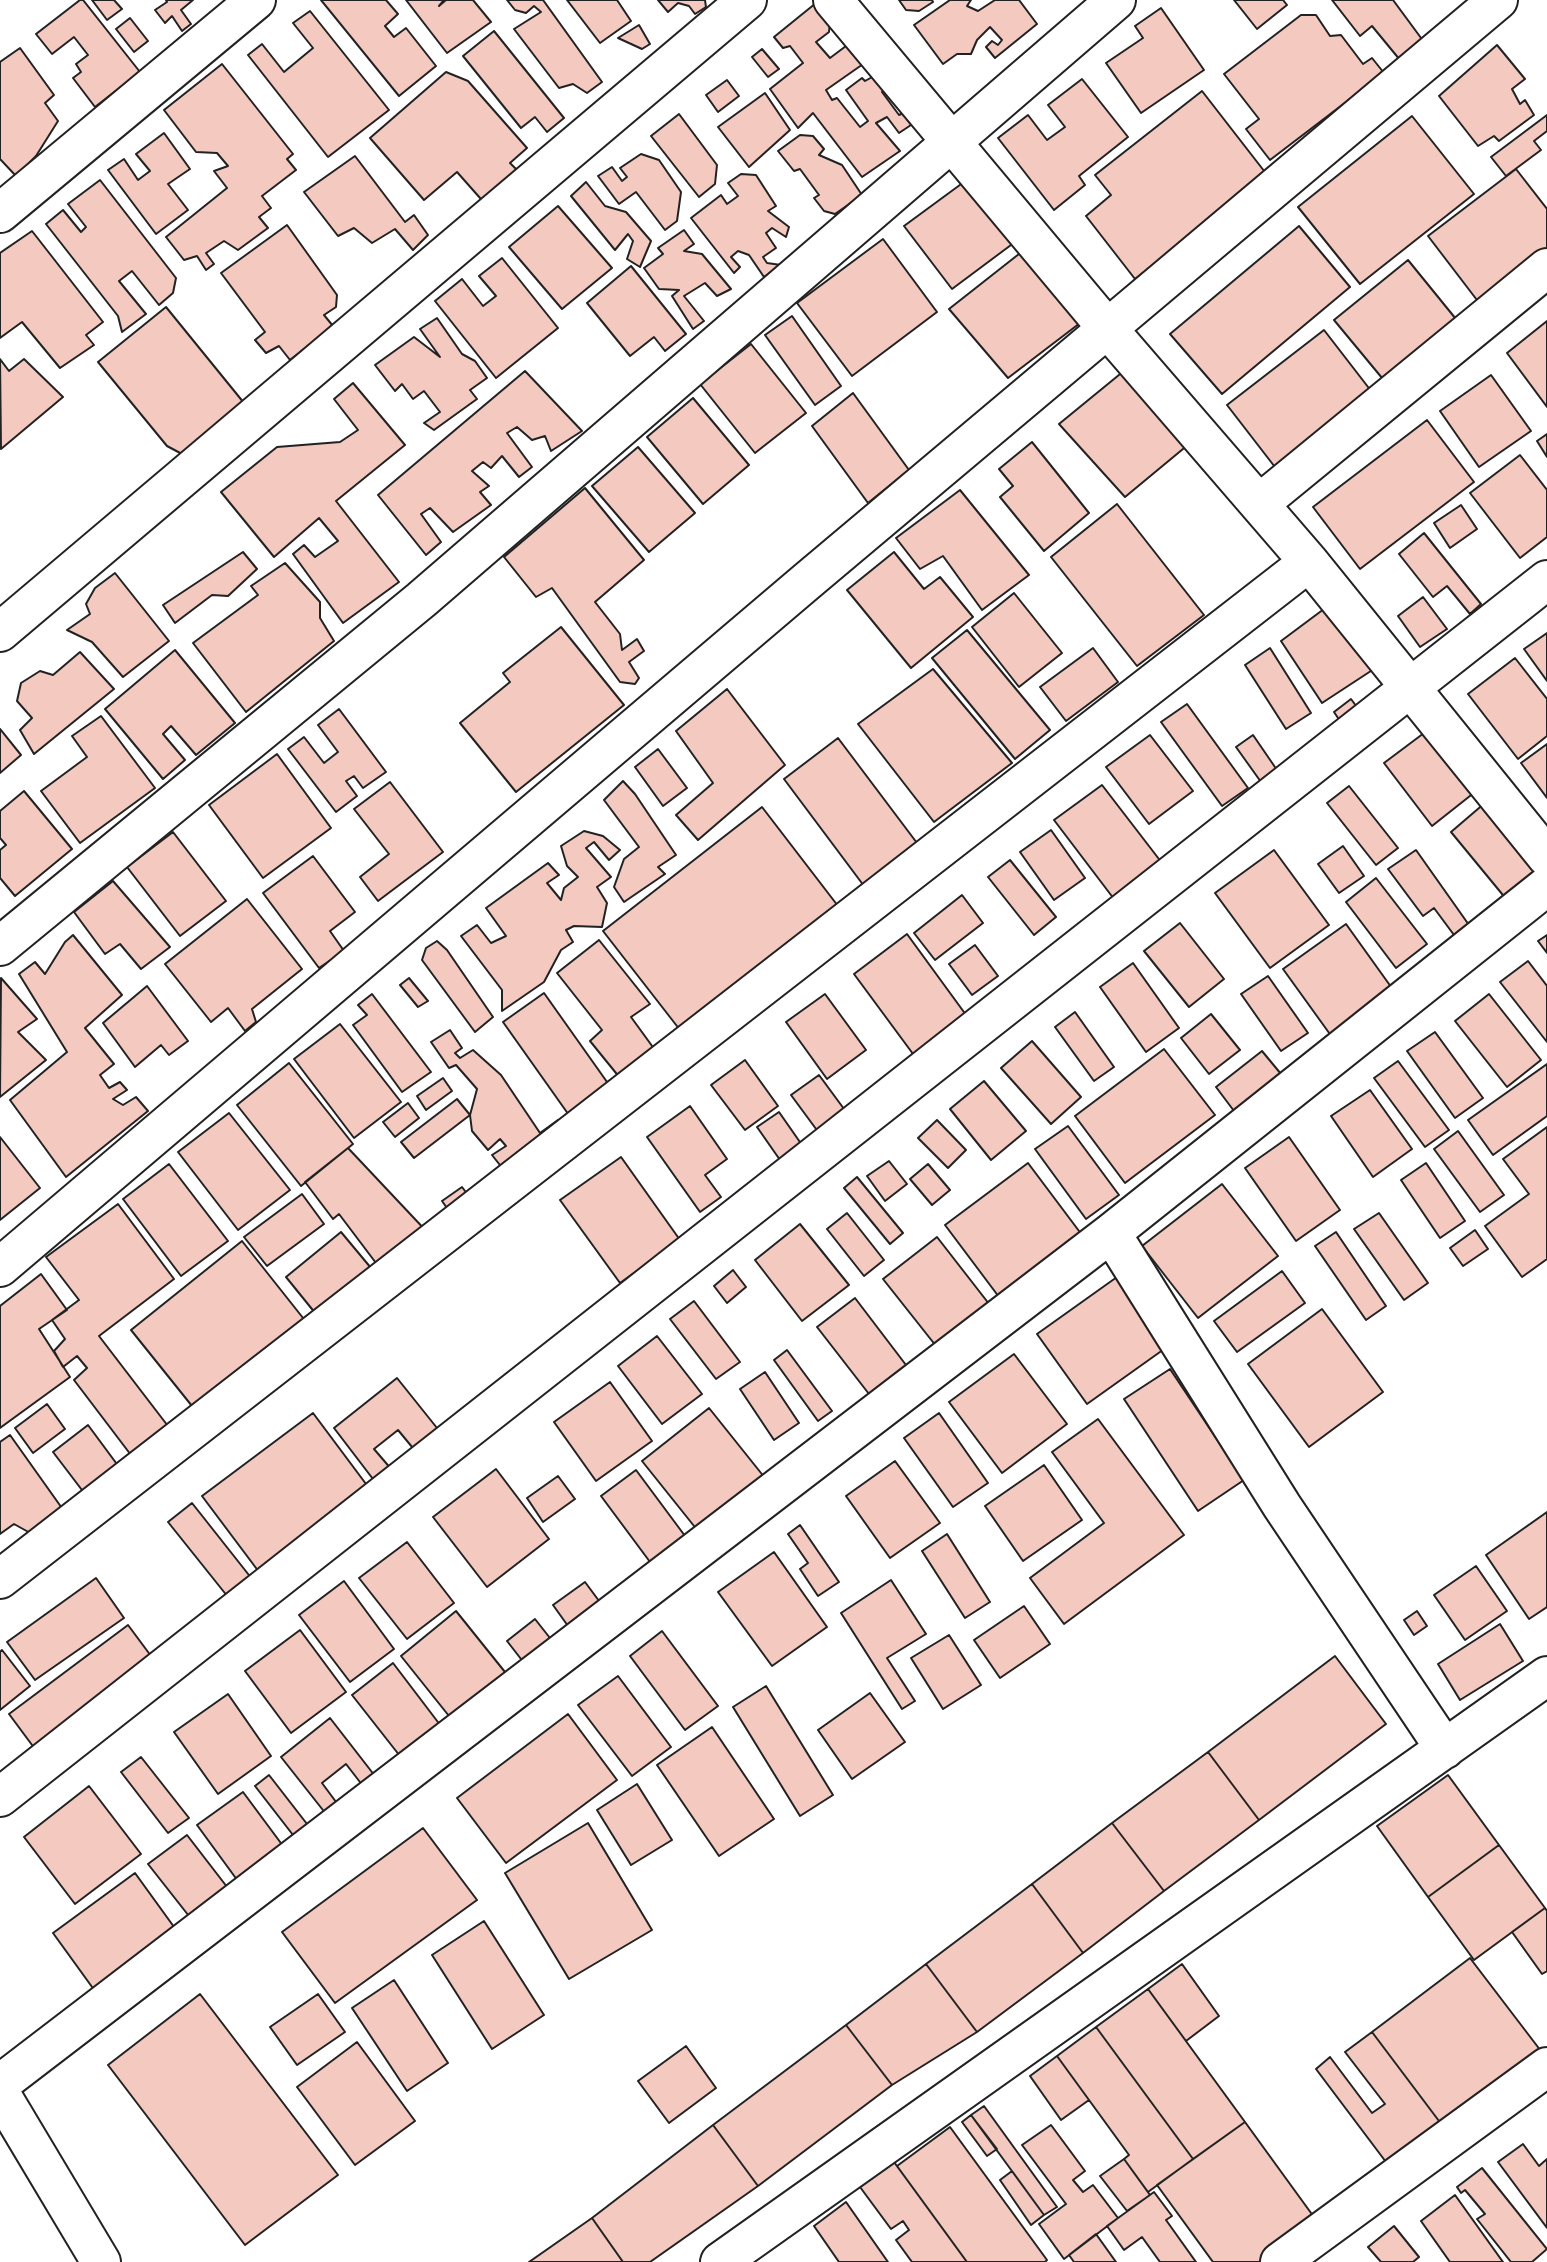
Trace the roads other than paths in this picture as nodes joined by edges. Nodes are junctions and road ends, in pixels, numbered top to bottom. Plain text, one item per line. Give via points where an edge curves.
1 (256, 0) edge
2 (747, 0) edge
3 (833, 0) edge
4 (1116, 0) edge
5 (1498, 0) edge
6 (950, 141) junction
7 (0, 213) edge
8 (1547, 268) edge
9 (1107, 328) junction
10 (1259, 504) junction
11 (1309, 562) junction
12 (1547, 580) edge
13 (0, 632) edge
14 (1410, 686) junction
15 (1547, 856) edge
16 (1547, 886) edge
17 (0, 946) edge
18 (1111, 1233) junction
19 (0, 1267) edge
20 (0, 1579) edge
21 (1547, 1676) edge
22 (1445, 1749) junction
23 (0, 1797) edge
24 (1547, 2067) edge
25 (0, 2084) edge
26 (0, 2093) edge
27 (101, 2262) edge
28 (720, 2262) edge
29 (1280, 2262) edge

1 - 7 street
2 - 13 street
3 - 6 street
4 - 6 street
5 - 9 street
6 - 9 street
6 - 17 street via 421,600
8 - 10 street
9 - 10 street
9 - 19 street
10 - 11 street
11 - 14 street
11 - 20 street
12 - 14 street
14 - 15 street
14 - 23 street
16 - 18 street
18 - 22 street via 1282,1506
18 - 25 street
21 - 22 street
22 - 28 street
24 - 29 street
26 - 27 street

